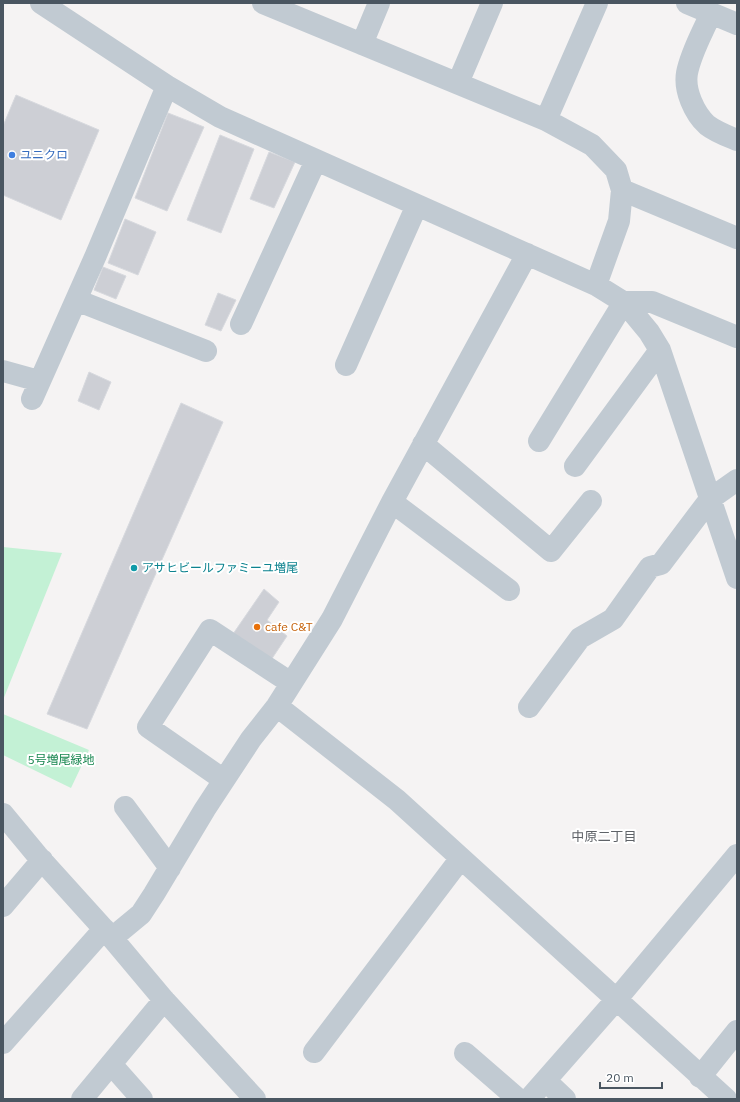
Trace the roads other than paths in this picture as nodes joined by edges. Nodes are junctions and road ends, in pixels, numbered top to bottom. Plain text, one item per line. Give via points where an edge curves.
1 (41, 3) edge
2 (263, 3) edge
3 (379, 3) edge
4 (492, 3) edge
5 (597, 3) edge
6 (687, 3) edge
7 (711, 13) junction
8 (737, 24) edge
9 (362, 44) junction
10 (458, 84) junction
11 (167, 86) junction
12 (546, 120) junction
13 (737, 140) edge
14 (316, 160) junction
15 (622, 190) junction
16 (417, 205) junction
17 (737, 238) edge
18 (527, 254) junction
19 (596, 285) junction
20 (76, 300) junction
21 (624, 302) junction
22 (241, 324) dead end
23 (737, 338) edge
24 (660, 350) junction
25 (206, 351) dead end
26 (346, 365) dead end
27 (3, 370) edge
28 (539, 441) dead end
29 (423, 444) junction
30 (575, 466) dead end
31 (737, 480) edge
32 (710, 499) junction
33 (591, 501) dead end
34 (392, 502) junction
35 (737, 578) edge
36 (509, 590) dead end
37 (291, 683) junction
38 (277, 706) junction
39 (529, 707) dead end
40 (224, 780) junction
41 (125, 807) dead end
42 (3, 814) edge
43 (737, 855) edge
44 (461, 858) junction
45 (42, 860) junction
46 (170, 868) junction
47 (3, 906) edge
48 (108, 933) junction
49 (164, 1000) junction
50 (616, 1000) junction
51 (737, 1031) edge
52 (3, 1043) edge
53 (314, 1052) dead end
54 (465, 1053) dead end
55 (111, 1064) junction
56 (700, 1077) junction
57 (546, 1081) junction
58 (82, 1099) edge
59 (142, 1099) edge
60 (255, 1099) edge
61 (518, 1099) edge
62 (529, 1099) edge
63 (565, 1099) edge
64 (726, 1099) edge

1 - 11 street
2 - 9 street
3 - 9 street
4 - 10 street
5 - 12 street
6 - 7 street
7 - 8 street
7 - 13 street via 691,59 687,74 687,90 692,105 707,124
9 - 10 street
10 - 12 street
11 - 14 street via 220,118
11 - 20 street
12 - 15 street via 592,145 616,170
14 - 16 street
14 - 22 street
15 - 17 street
15 - 19 street via 618,220
16 - 18 street
16 - 26 street
18 - 19 street
18 - 29 street
19 - 21 street
20 - 25 street
20 - 27 street via 36,390
21 - 23 street via 652,302
21 - 24 street
21 - 28 street
24 - 30 street
24 - 32 street
29 - 33 street via 551,551
29 - 34 street
31 - 32 street
32 - 35 street
32 - 39 street via 662,564 650,567 613,619 580,638
34 - 36 street
34 - 37 street via 332,619
37 - 38 street
37 - 40 street via 210,630 148,727
38 - 40 street
38 - 44 street via 397,800
40 - 46 street
41 - 46 street
42 - 45 street
43 - 50 street
44 - 50 street
44 - 53 street
45 - 47 street
45 - 48 street
46 - 48 street via 141,914
48 - 49 street
48 - 52 street
49 - 55 street
49 - 60 street
50 - 56 street
50 - 57 street
51 - 56 street
54 - 61 street
55 - 58 street
55 - 59 street
56 - 64 street
57 - 62 street
57 - 63 street

